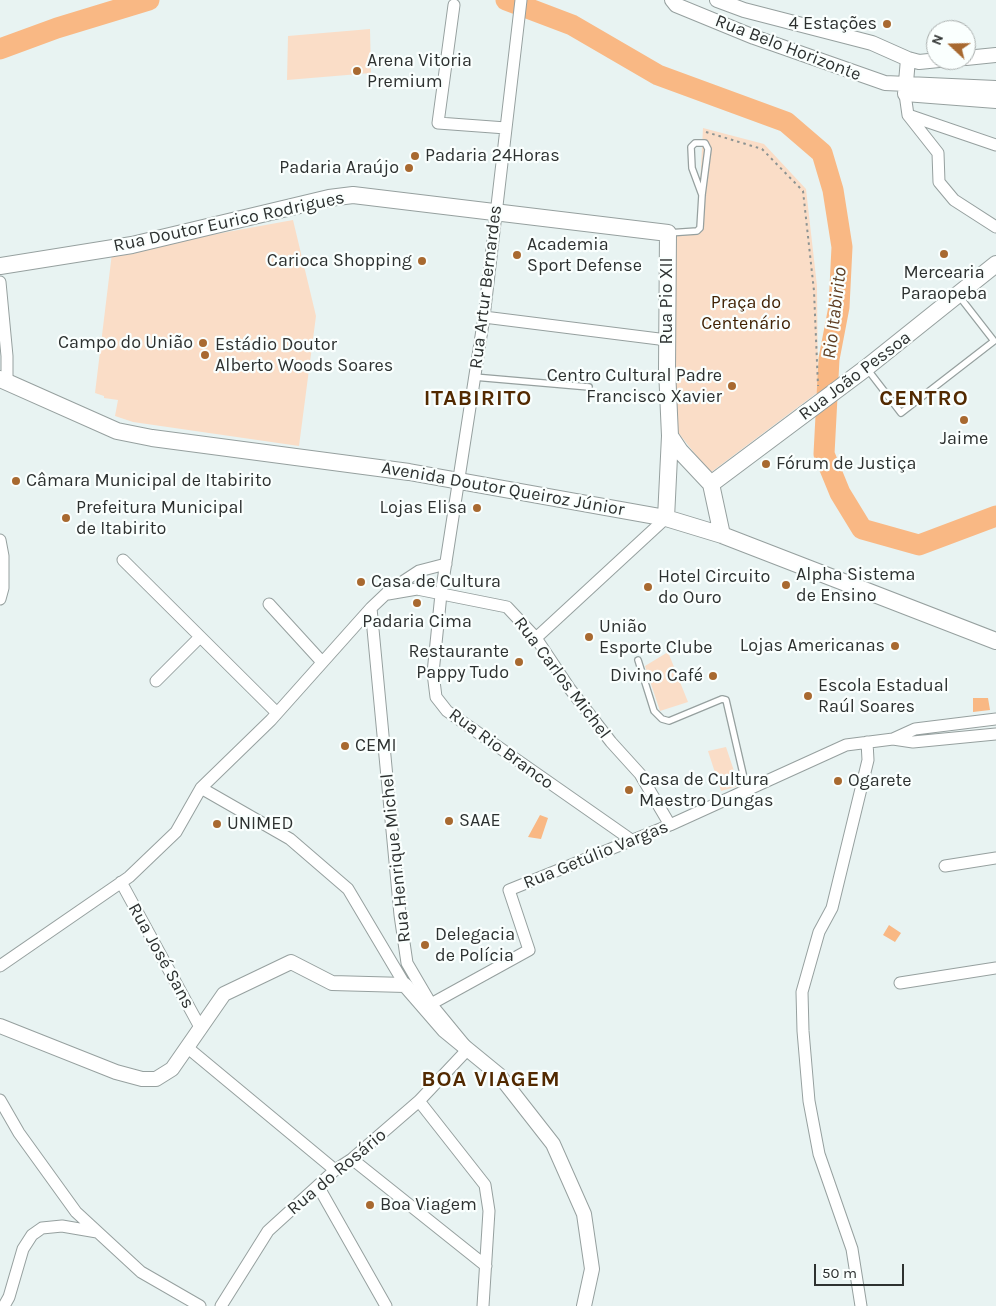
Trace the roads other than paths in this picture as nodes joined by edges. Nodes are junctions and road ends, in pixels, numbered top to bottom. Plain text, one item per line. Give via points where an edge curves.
1 (520, 0) edge
2 (717, 0) edge
3 (671, 2) edge
4 (454, 5) dead end
5 (744, 10) junction
6 (996, 55) edge
7 (976, 57) edge
8 (908, 59) junction
9 (926, 61) edge
10 (996, 88) edge
11 (906, 89) junction
12 (996, 101) edge
13 (908, 115) junction
14 (506, 128) junction
15 (996, 145) edge
16 (702, 195) junction
17 (495, 212) junction
18 (996, 227) edge
19 (668, 233) junction
20 (996, 264) edge
21 (0, 266) edge
22 (0, 282) edge
23 (959, 296) junction
24 (484, 317) junction
25 (667, 340) junction
26 (864, 371) junction
27 (474, 377) junction
28 (3, 380) edge
29 (589, 387) dead end
30 (670, 436) junction
31 (458, 481) junction
32 (711, 484) junction
33 (666, 518) junction
34 (722, 535) junction
35 (0, 540) edge
36 (123, 560) dead end
37 (446, 564) junction
38 (386, 594) junction
39 (441, 594) junction
40 (0, 599) edge
41 (269, 604) dead end
42 (372, 608) junction
43 (200, 637) junction
44 (536, 638) junction
45 (996, 641) edge
46 (638, 660) dead end
47 (322, 662) junction
48 (156, 681) dead end
49 (274, 716) junction
50 (996, 719) edge
51 (996, 734) edge
52 (893, 739) junction
53 (867, 742) junction
54 (201, 788) junction
55 (747, 791) junction
56 (670, 825) junction
57 (630, 839) junction
58 (996, 858) edge
59 (945, 866) dead end
60 (121, 882) junction
61 (0, 966) edge
62 (996, 968) edge
63 (900, 983) dead end
64 (405, 985) junction
65 (431, 1004) junction
66 (0, 1026) edge
67 (201, 1029) junction
68 (188, 1048) junction
69 (468, 1049) junction
70 (0, 1100) edge
71 (419, 1101) junction
72 (352, 1159) junction
73 (336, 1170) junction
74 (318, 1186) junction
75 (97, 1232) junction
76 (486, 1266) junction
77 (384, 1303) edge
78 (4, 1306) edge
79 (200, 1306) edge
80 (221, 1306) edge
81 (371, 1306) edge
82 (483, 1306) edge
83 (584, 1306) edge
84 (861, 1306) edge

1 - 14 street, Rua Artur Bernardes
2 - 5 street, Rua Belo Horizonte
3 - 5 street
3 - 11 street, Rua Belo Horizonte via 754,37
4 - 14 street via 438,123
5 - 8 street, Rua Belo Horizonte via 872,43
6 - 7 street
8 - 9 street, Rua Belo Horizonte
8 - 11 street
10 - 11 street
11 - 12 street
11 - 13 street
13 - 15 street
13 - 18 street via 938,153 939,182 954,200
14 - 17 street, Rua Artur Bernardes
16 - 16 lane via 692,168 691,147 695,142 705,144 708,149
16 - 19 lane via 700,228 697,231
17 - 19 main road, Rua Doutor Eurico Rodrigues
17 - 21 main road, Rua Doutor Eurico Rodrigues via 353,195 132,245
17 - 24 street, Rua Artur Bernardes
19 - 25 main road, Rua Pio XII
20 - 23 main road, Rua João Pessoa
22 - 28 street via 7,356
23 - 26 main road, Rua João Pessoa
23 - 26 lane via 994,341 901,413
24 - 25 street
24 - 27 street, Rua Artur Bernardes
25 - 30 main road, Rua Pio XII
26 - 32 main road, Rua João Pessoa
27 - 29 lane
27 - 31 street, Rua Artur Bernardes
28 - 31 main road, Avenida Doutor Queiroz Júnior via 117,430 152,438
30 - 32 main road via 680,452
30 - 33 main road, Rua Pio XII
31 - 33 main road, Avenida Doutor Queiroz Júnior
31 - 37 street, Rua Artur Bernardes
32 - 34 main road
33 - 34 main road, Avenida Doutor Queiroz Júnior
33 - 44 street
34 - 45 main road, Avenida Doutor Queiroz Júnior
35 - 40 street via 3,588
36 - 43 street
37 - 38 street via 419,571
37 - 39 street, Rua Artur Bernardes
38 - 39 street, Rua Carlos Michel via 417,589
38 - 42 street
39 - 44 street, Rua Carlos Michel via 507,607
39 - 57 street, Rua Rio Branco via 433,673 436,697 447,712
41 - 47 street
42 - 47 street
42 - 65 street, Rua Henrique Michel via 400,915 408,964
43 - 48 street
43 - 49 street
44 - 56 street, Rua Carlos Michel via 570,689 640,774
46 - 55 lane via 654,711 662,719 669,721 726,700
47 - 49 street
49 - 54 street
50 - 52 street, Rua Getúlio Vargas via 915,729
51 - 52 street via 913,742
52 - 53 street, Rua Getúlio Vargas
53 - 55 street, Rua Getúlio Vargas via 846,745
53 - 84 street via 868,760 832,908 818,932 802,992 809,1101 819,1154 852,1250
54 - 60 street via 176,832
54 - 64 street via 290,839 348,889
55 - 56 street, Rua Getúlio Vargas
56 - 57 street, Rua Getúlio Vargas
57 - 65 street, Rua Getúlio Vargas via 509,890 529,950
58 - 59 street
60 - 61 street
60 - 67 street, Rua José Sans
62 - 63 street
64 - 67 street via 332,983 291,962 224,994
64 - 69 street via 444,1030
65 - 69 street, Rua Henrique Michel
66 - 68 street via 116,1072 142,1079 156,1079 172,1069
67 - 68 street
68 - 73 street
69 - 71 street, Rua do Rosário
69 - 83 street via 499,1076 553,1144 584,1214 592,1269
70 - 75 street via 19,1133 76,1212
71 - 72 street, Rua do Rosário
71 - 76 street via 485,1185 489,1211
72 - 73 street, Rua do Rosário
72 - 76 street
73 - 74 street, Rua do Rosário
74 - 77 street
74 - 80 street, Rua do Rosário via 268,1231
75 - 78 street via 62,1226 42,1228 32,1235 23,1249
75 - 79 street via 141,1272
76 - 82 street
77 - 81 street

